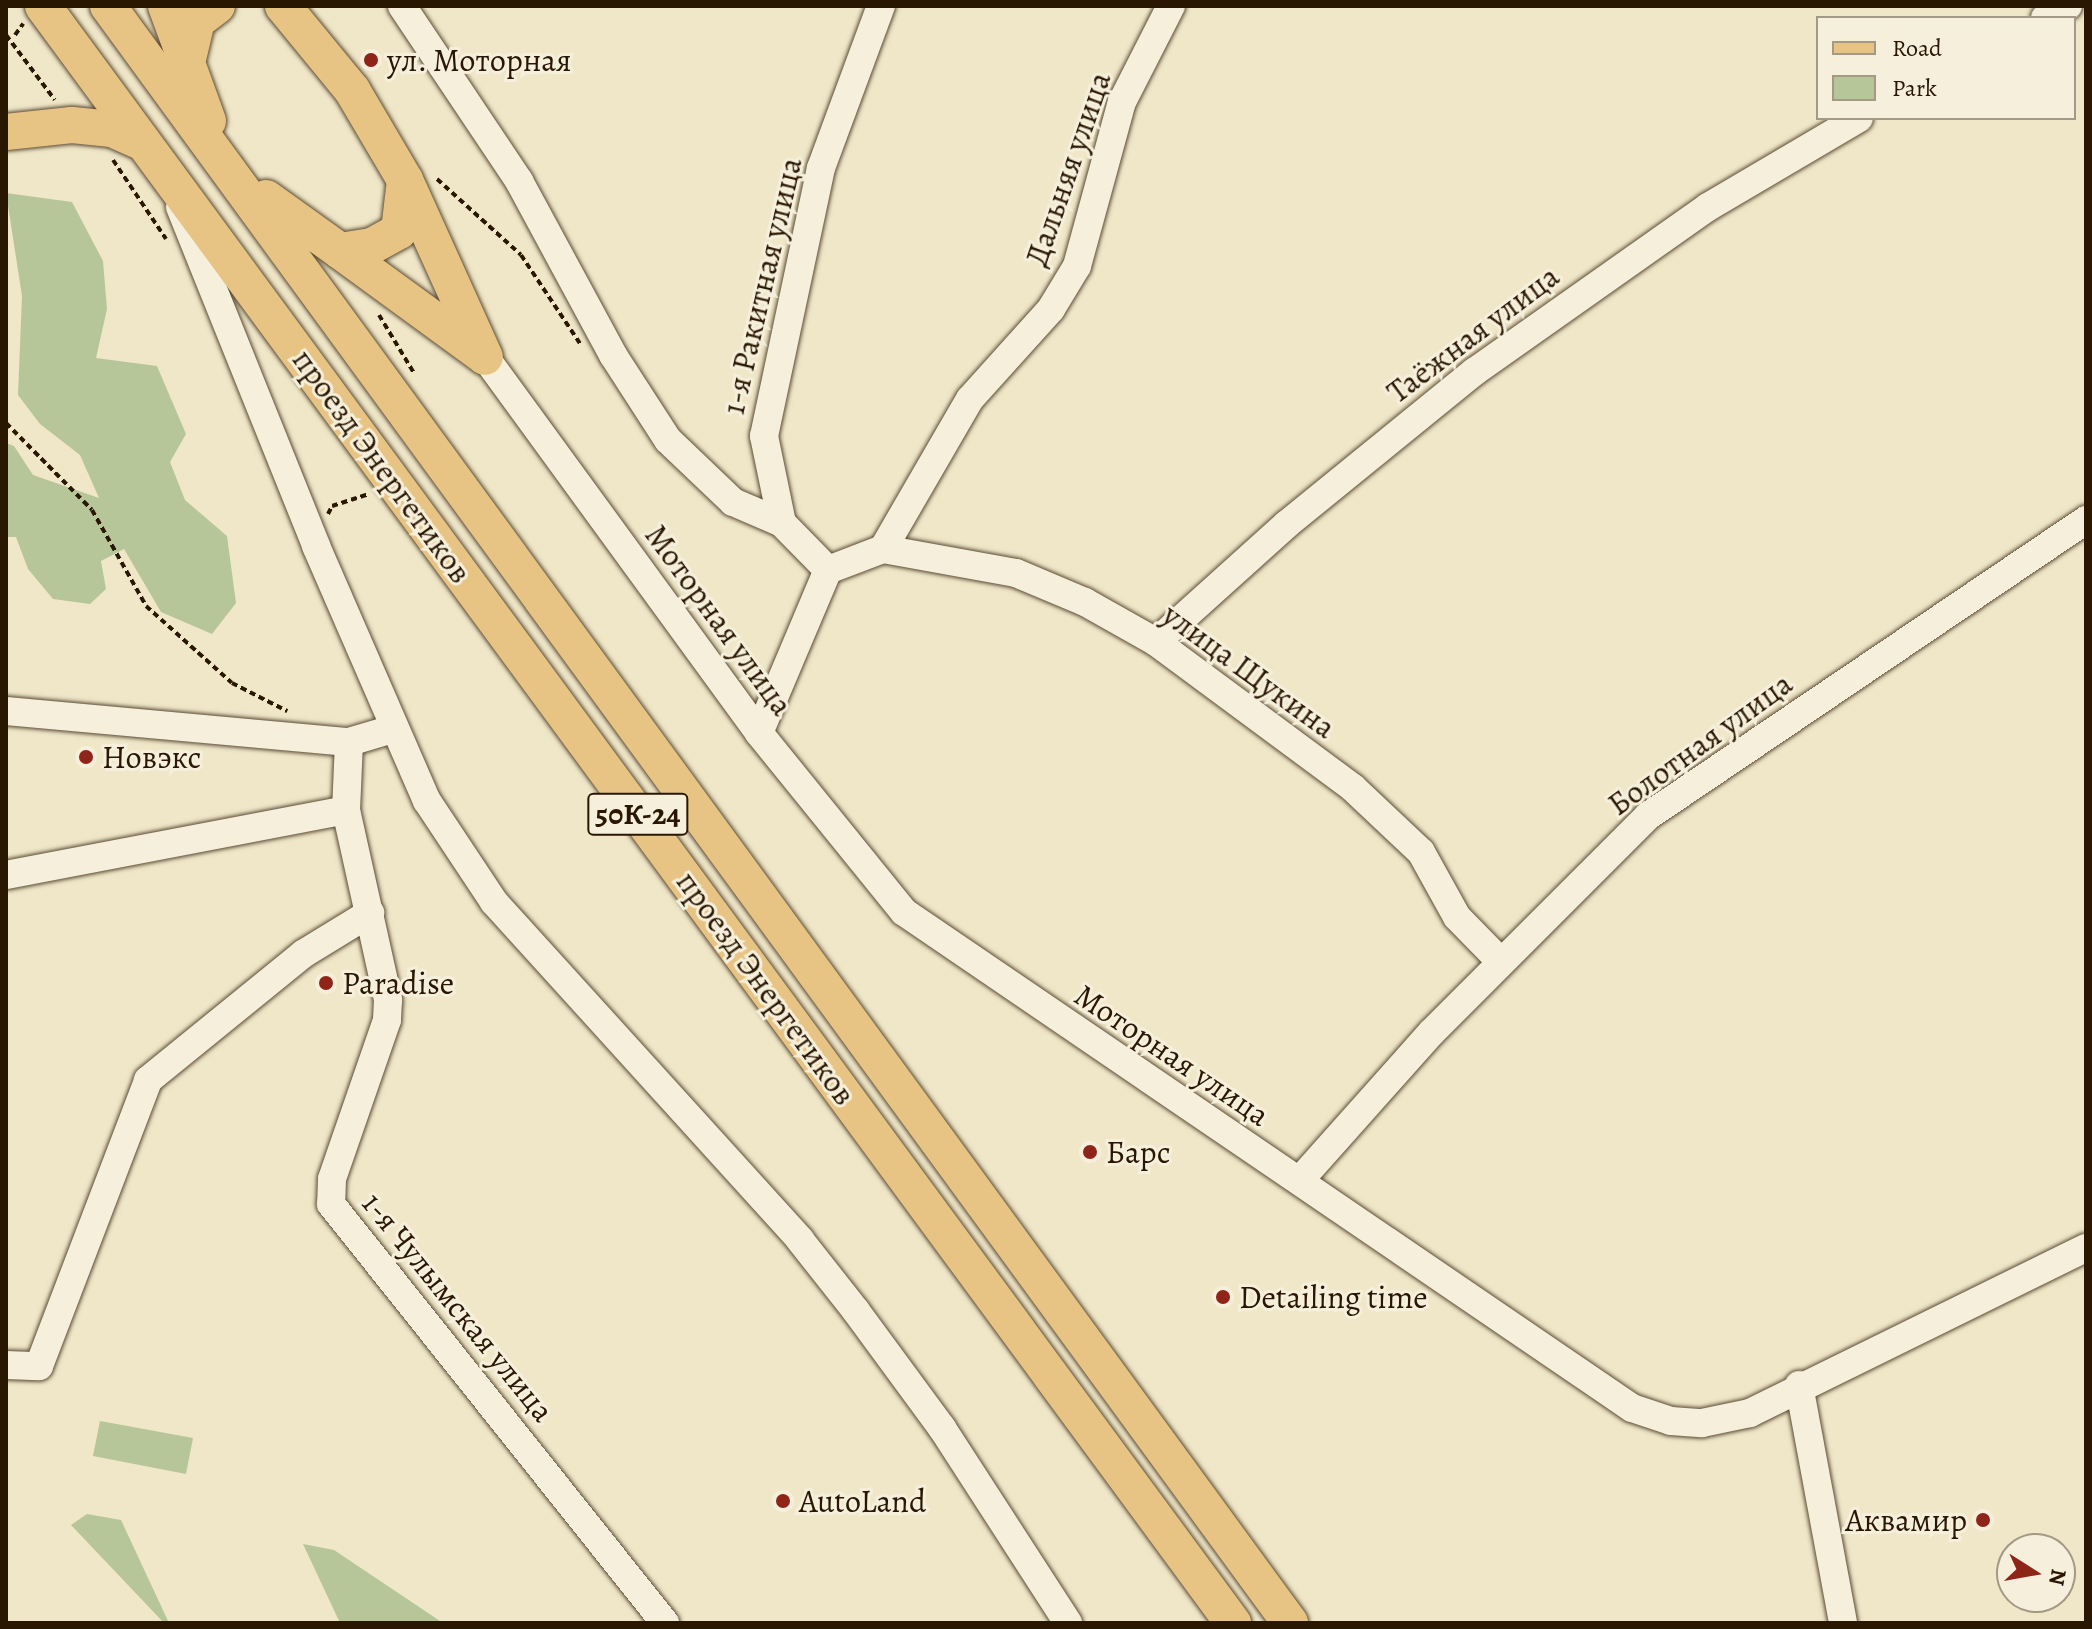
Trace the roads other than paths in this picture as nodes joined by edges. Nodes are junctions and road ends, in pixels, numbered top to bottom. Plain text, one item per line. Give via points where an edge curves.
1 (43, 6) edge
2 (108, 6) edge
3 (166, 6) edge
4 (217, 6) edge
5 (283, 6) edge
6 (402, 6) edge
7 (881, 6) edge
8 (1171, 6) edge
9 (2068, 6) edge
10 (2049, 16) edge
11 (187, 63) junction
12 (1856, 120) edge
13 (6, 132) edge
14 (143, 143) junction
15 (228, 166) junction
16 (167, 173) junction
17 (416, 175) junction
18 (340, 251) junction
19 (485, 357) junction
20 (2086, 520) edge
21 (782, 523) junction
22 (883, 549) junction
23 (828, 570) junction
24 (1156, 642) junction
25 (6, 711) edge
26 (393, 729) junction
27 (759, 733) junction
28 (349, 742) junction
29 (346, 810) junction
30 (6, 875) edge
31 (370, 913) junction
32 (1501, 962) junction
33 (1300, 1180) junction
34 (2086, 1248) edge
35 (6, 1365) edge
36 (1799, 1385) junction
37 (665, 1623) edge
38 (1068, 1623) edge
39 (1233, 1623) edge
40 (1290, 1623) edge
41 (1843, 1623) edge

1 - 14 main road, проезд Энергетиков / 50К-24
2 - 15 main road, проезд Энергетиков / 50К-24
3 - 11 main road
4 - 11 main road via 197,21
5 - 17 main road
6 - 21 street via 519,181 613,355 668,440 733,502
7 - 21 street, 1-я Ракитная улица via 821,168 764,436
8 - 22 street, Дальняя улица via 1122,102 1077,266 1051,309 970,399
9 - 10 street
11 - 15 main road
12 - 24 street, Таёжная улица via 1685,222 1474,372 1287,524
13 - 14 main road via 72,125 112,129
14 - 16 main road, проезд Энергетиков / 50К-24
15 - 18 main road
15 - 40 main road, проезд Энергетиков / 50К-24
16 - 26 street
16 - 39 main road, проезд Энергетиков / 50К-24
17 - 18 main road via 399,231 372,246
17 - 19 main road
18 - 19 main road
19 - 27 street, Моторная улица
20 - 32 street, Болотная улица via 1648,816
21 - 23 street
22 - 23 street
22 - 24 street, улица Щукина via 1016,573 1085,602
23 - 27 street
24 - 32 street, улица Щукина via 1353,788 1421,852 1457,917
25 - 28 street
26 - 28 street
26 - 38 street via 427,801 494,902 841,1291 942,1428
27 - 33 street, Моторная улица via 904,912
28 - 29 street, 1-я Чулымская улица
29 - 30 street
29 - 31 street, 1-я Чулымская улица
31 - 35 street via 303,954 148,1080 39,1366
31 - 37 street, 1-я Чулымская улица via 388,1000 387,1020 332,1179 331,1204
32 - 33 street, Болотная улица
33 - 36 street, Моторная улица via 1632,1408 1671,1421 1702,1423 1750,1413
34 - 36 street, Моторная улица
36 - 41 street

